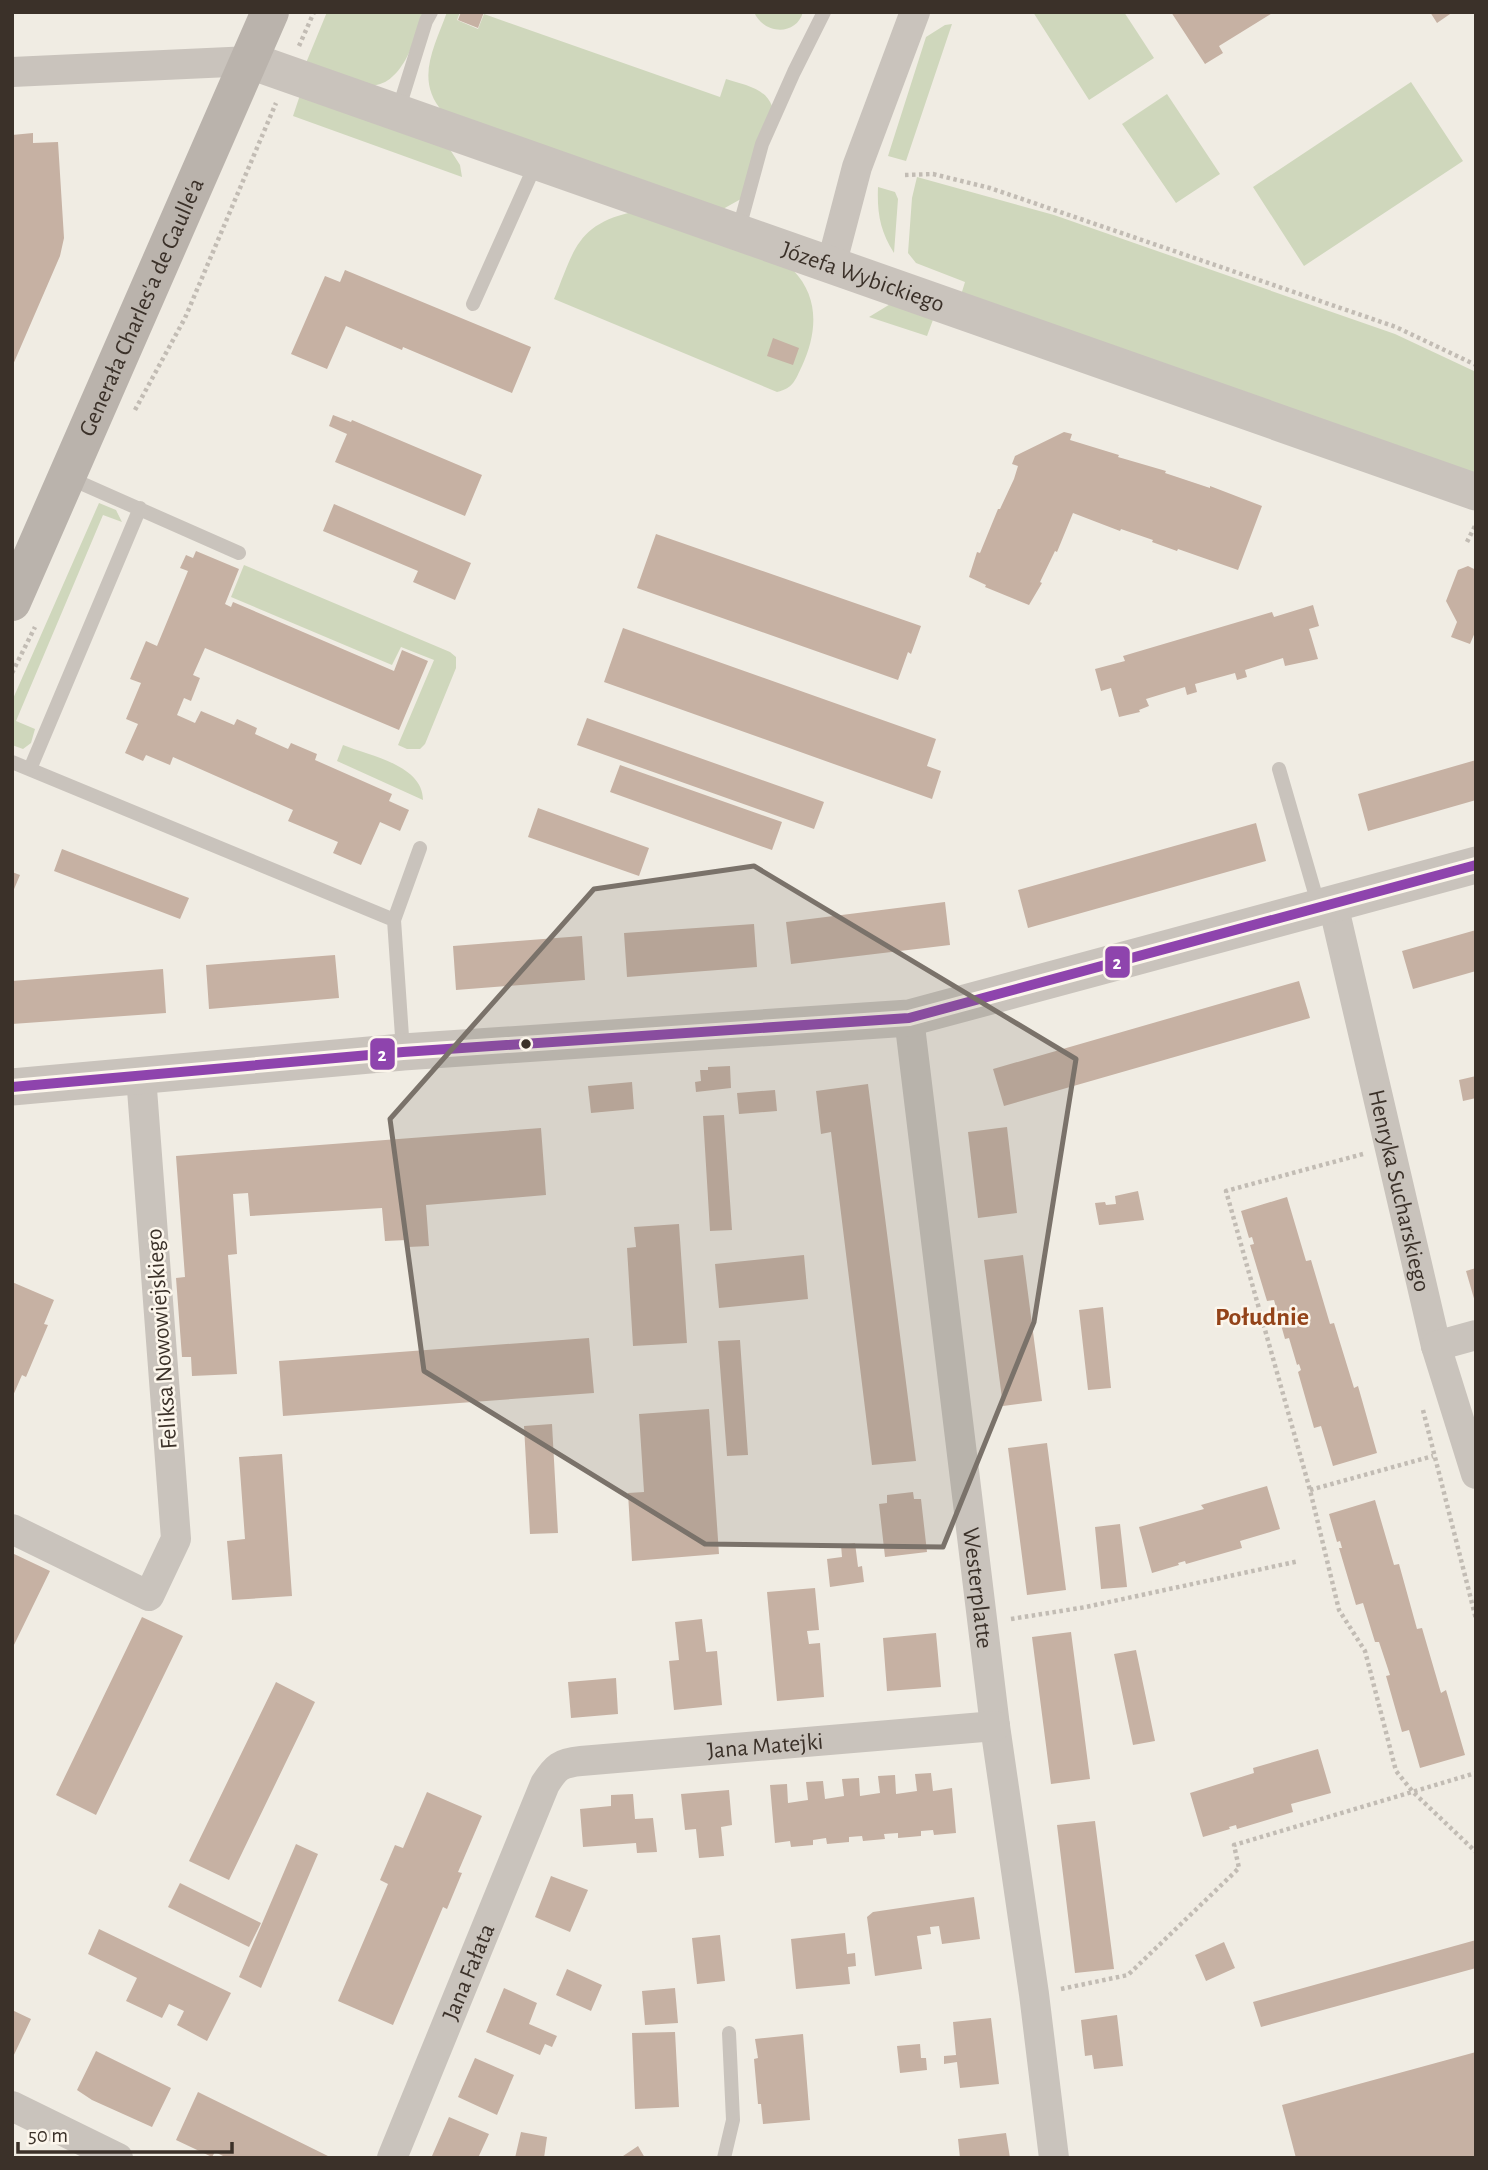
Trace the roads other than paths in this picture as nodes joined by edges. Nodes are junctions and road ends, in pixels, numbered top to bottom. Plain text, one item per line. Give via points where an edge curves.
1 (270, 12) edge
2 (431, 12) edge
3 (824, 12) edge
4 (915, 12) edge
5 (251, 61) junction
6 (12, 72) edge
7 (398, 112) junction
8 (537, 161) junction
9 (738, 233) junction
10 (831, 266) junction
11 (474, 304) dead end
12 (66, 477) junction
13 (1476, 492) edge
14 (140, 508) junction
15 (239, 553) dead end
16 (12, 602) edge
17 (12, 762) edge
18 (30, 769) junction
19 (1279, 769) dead end
20 (420, 848) dead end
21 (1476, 865) edge
22 (1326, 906) junction
23 (394, 920) junction
24 (909, 1018) junction
25 (403, 1052) junction
26 (141, 1076) junction
27 (12, 1087) edge
28 (1476, 1335) edge
29 (1436, 1346) junction
30 (1476, 1474) edge
31 (12, 1530) edge
32 (995, 1726) junction
33 (545, 1784) joint
34 (729, 2033) dead end
35 (12, 2106) edge
36 (118, 2158) edge
37 (392, 2158) edge
38 (724, 2158) edge
39 (1054, 2158) edge

1 - 5 main road, Generała Charles'a de Gaulle'a
2 - 7 lane
3 - 9 lane via 762,144
4 - 10 street via 857,167
5 - 6 street
5 - 7 street, Józefa Wybickiego
5 - 12 main road, Generała Charles'a de Gaulle'a
7 - 8 street, Józefa Wybickiego
8 - 9 street, Józefa Wybickiego
8 - 11 lane
9 - 10 street, Józefa Wybickiego
10 - 13 street, Józefa Wybickiego
12 - 14 lane
12 - 16 main road, Generała Charles'a de Gaulle'a
14 - 15 lane
14 - 18 lane
17 - 18 lane
18 - 23 lane
19 - 22 lane
20 - 23 lane
21 - 22 street
22 - 24 street
22 - 29 street, Henryka Sucharskiego
23 - 25 lane
24 - 25 street
24 - 32 street, Westerplatte
25 - 26 street
26 - 27 street
26 - 31 street, Feliksa Nowowiejskiego via 176,1539 149,1596
28 - 29 street
29 - 30 street, Henryka Sucharskiego
32 - 33 street, Jana Matejki via 568,1762 556,1768
32 - 39 street, Westerplatte
33 - 37 street, Jana Fałata
34 - 38 lane via 733,2120
35 - 36 street

